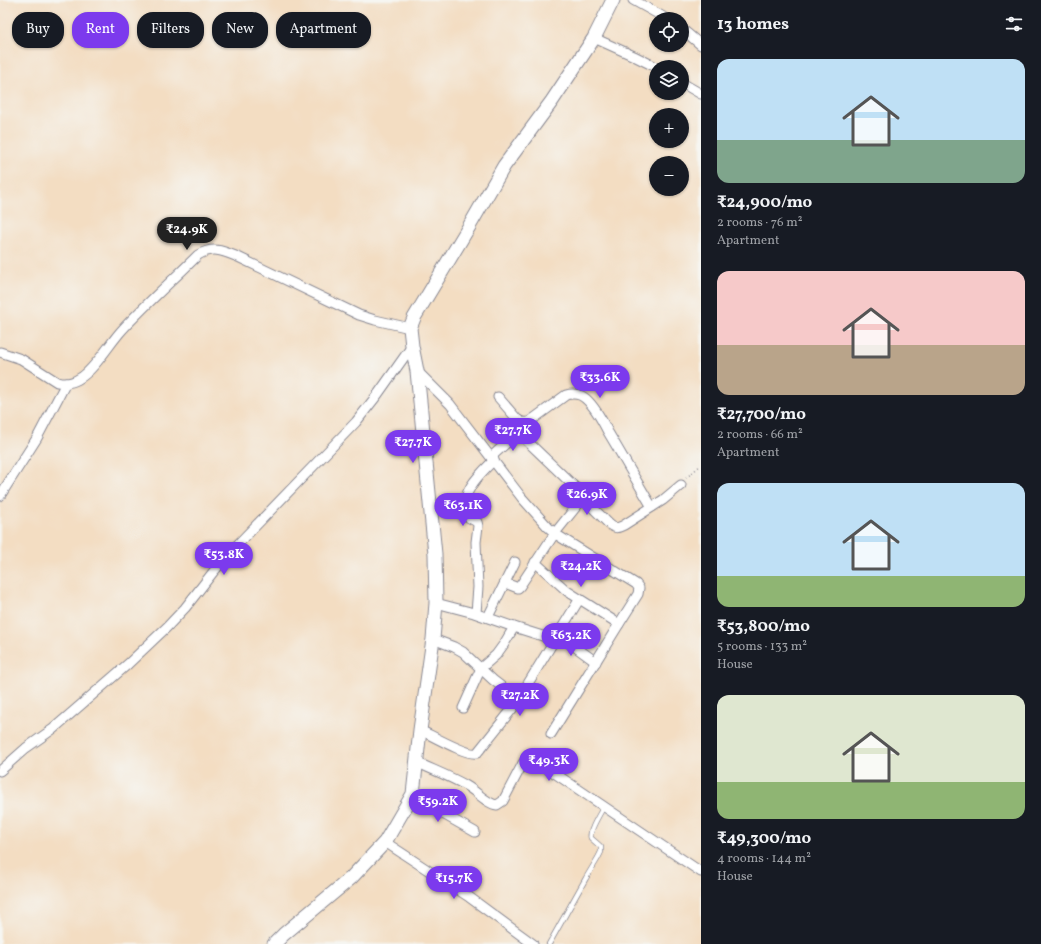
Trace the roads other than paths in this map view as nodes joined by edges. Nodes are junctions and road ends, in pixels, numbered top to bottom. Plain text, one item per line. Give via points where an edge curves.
1 (613, 0) edge
2 (633, 0) edge
3 (654, 12) edge
4 (689, 34) edge
5 (594, 38) junction
6 (701, 44) edge
7 (649, 64) edge
8 (689, 87) edge
9 (701, 94) edge
10 (410, 328) junction
11 (412, 346) junction
12 (0, 352) edge
13 (417, 371) junction
14 (66, 383) junction
15 (498, 397) dead end
16 (520, 426) junction
17 (493, 459) junction
18 (680, 485) road end
19 (0, 496) edge
20 (584, 497) junction
21 (652, 507) junction
22 (555, 533) junction
23 (515, 562) dead end
24 (535, 562) junction
25 (505, 583) junction
26 (579, 600) junction
27 (436, 603) junction
28 (476, 613) junction
29 (488, 617) junction
30 (619, 624) junction
31 (514, 627) junction
32 (557, 637) junction
33 (433, 639) junction
34 (596, 662) junction
35 (481, 668) junction
36 (518, 700) junction
37 (463, 708) dead end
38 (420, 730) junction
39 (551, 734) dead end
40 (416, 762) junction
41 (0, 771) edge
42 (413, 794) junction
43 (604, 806) junction
44 (475, 832) dead end
45 (385, 842) junction
46 (701, 872) edge
47 (274, 944) edge
48 (533, 944) edge
49 (549, 944) edge

1 - 5 street
2 - 3 street
4 - 6 street
5 - 7 street
5 - 10 street via 504,166
8 - 9 street
10 - 11 street
10 - 14 street via 359,315 238,257 224,251 210,250 198,255 134,317 89,371 80,378
11 - 13 street
11 - 41 street via 352,427 240,542 167,627 53,729
12 - 14 street via 21,359 57,382
13 - 17 street via 450,404
13 - 27 street via 435,554
14 - 19 street via 37,438
15 - 16 street
16 - 17 street
16 - 20 street via 527,441
16 - 21 street via 566,395 573,394 586,398
17 - 22 street via 533,511
17 - 28 street via 470,486 464,507 464,515 477,522 478,526
18 - 21 street
20 - 21 street via 610,525 617,528
20 - 22 street
22 - 24 street
22 - 30 street via 638,586 638,594
23 - 25 street
24 - 25 street via 519,588
24 - 26 street
25 - 29 street
26 - 30 street
26 - 32 street
27 - 28 street
27 - 33 street
28 - 29 street
29 - 31 street
30 - 34 street
31 - 32 street
31 - 35 street via 496,655
32 - 34 street
32 - 36 street
33 - 35 street via 463,652
33 - 38 street
34 - 39 street
35 - 36 street
35 - 37 street
36 - 38 street via 475,754 463,751
38 - 40 street
40 - 42 street
40 - 43 street via 467,786 497,805 503,801 523,763 526,760 533,760
42 - 44 street
42 - 45 street
43 - 46 street
43 - 49 lane via 590,835 601,852
45 - 47 street via 351,878
45 - 48 street via 469,897

